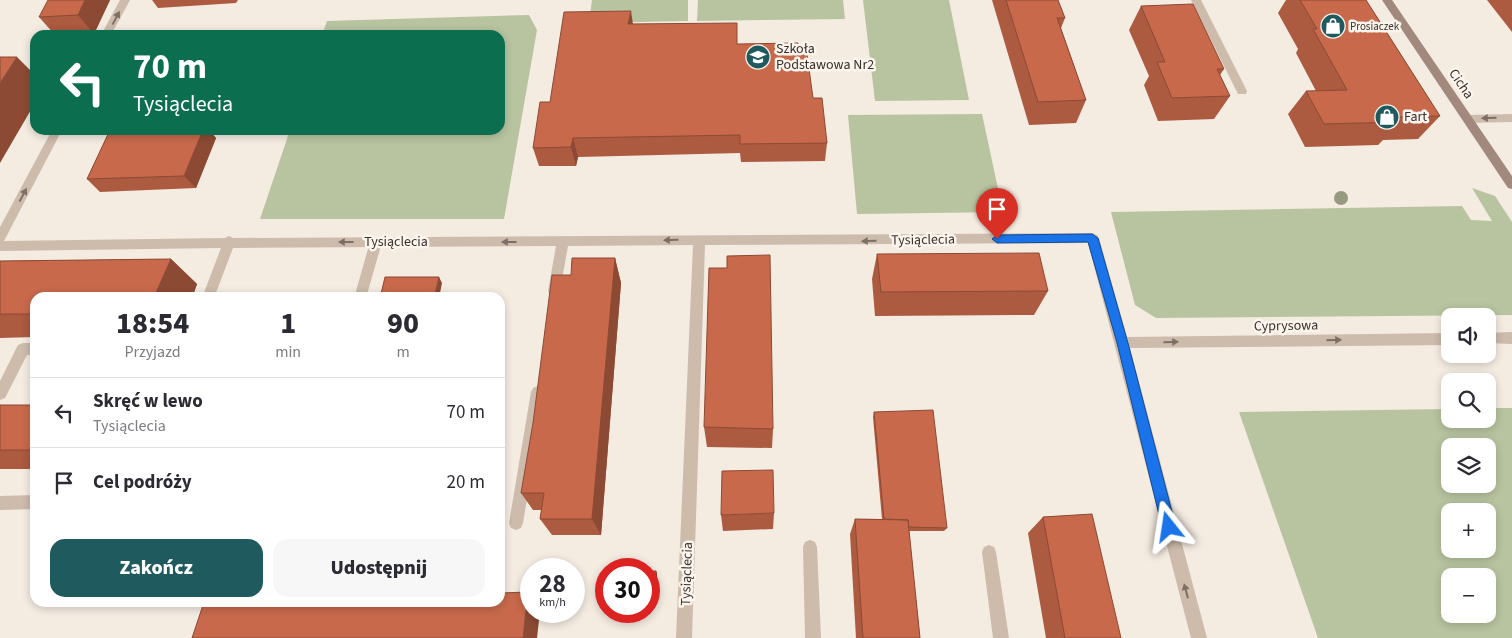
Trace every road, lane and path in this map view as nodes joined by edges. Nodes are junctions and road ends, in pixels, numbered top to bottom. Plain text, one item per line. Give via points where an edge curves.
1 (125, 0) edge
2 (1196, 0) edge
3 (1387, 0) edge
4 (109, 30) edge
5 (1242, 91) dead end
6 (1512, 118) edge
7 (1467, 119) junction
8 (54, 135) edge
9 (1512, 185) edge
10 (0, 238) edge
11 (699, 240) junction
12 (229, 241) junction
13 (562, 241) junction
14 (376, 242) junction
15 (0, 246) edge
16 (210, 292) edge
17 (362, 292) edge
18 (553, 300) edge
19 (1496, 338) edge
20 (1512, 338) edge
21 (1441, 339) edge
22 (1122, 343) junction
23 (30, 349) edge
24 (540, 377) edge
25 (0, 394) edge
26 (30, 502) edge
27 (0, 503) edge
28 (516, 523) dead end
29 (810, 547) dead end
30 (989, 552) dead end
31 (684, 638) edge
32 (813, 638) edge
33 (1001, 638) edge
34 (1198, 638) edge

4 -> 1 street
2 - 5 street
3 - 7 street, Cicha
6 -> 7 street
7 - 9 street, Cicha
10 -> 8 street
11 -> 13 street, Tysiąclecia
22 -> 11 street, Tysiąclecia via 1092,238
11 - 31 street, Tysiąclecia
14 -> 12 street, Tysiąclecia
12 - 15 street, Tysiąclecia
12 - 16 street
13 -> 14 street, Tysiąclecia
13 - 18 street
14 - 17 street
19 - 20 street
22 -> 21 street, Cyprysowa
34 -> 22 street, Tysiąclecia
23 - 25 street via 23,349
24 - 28 street
26 - 27 street
29 - 32 street
30 - 33 street

